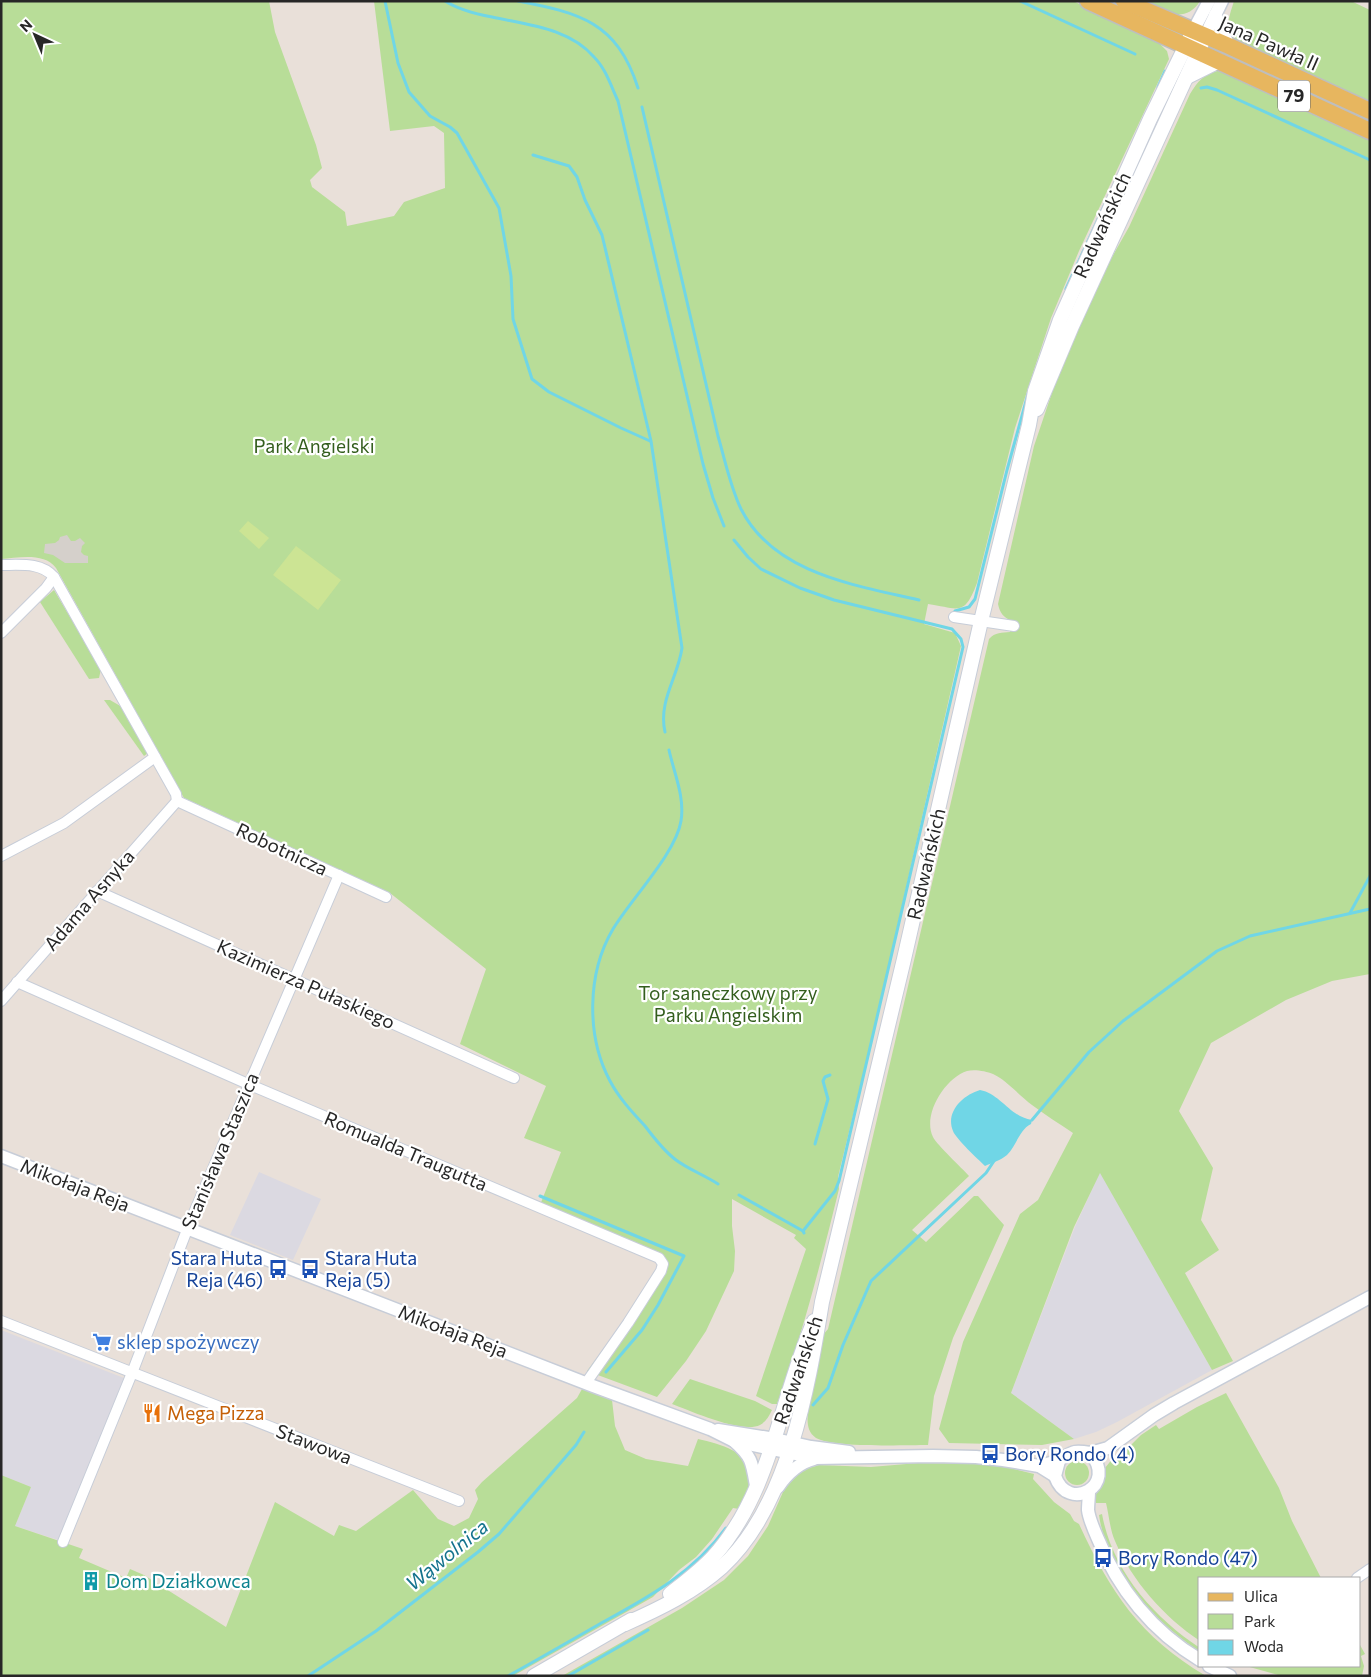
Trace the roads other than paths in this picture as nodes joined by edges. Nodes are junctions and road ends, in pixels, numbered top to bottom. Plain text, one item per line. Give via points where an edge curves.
1 (1088, 1) edge
2 (1124, 1) edge
3 (1209, 1) edge
4 (1222, 1) edge
5 (1215, 15) junction
6 (1195, 41) junction
7 (1229, 46) junction
8 (1218, 61) junction
9 (1186, 77) junction
10 (1370, 110) edge
11 (1370, 131) edge
12 (1029, 426) junction
13 (1, 565) edge
14 (54, 577) junction
15 (954, 617) dead end
16 (981, 621) junction
17 (1014, 626) dead end
18 (1, 633) edge
19 (155, 757) junction
20 (177, 801) junction
21 (1, 856) edge
22 (339, 875) junction
23 (97, 891) junction
24 (386, 897) dead end
25 (295, 980) junction
26 (17, 982) junction
27 (1, 1000) edge
28 (514, 1078) dead end
29 (248, 1084) junction
30 (1, 1156) edge
31 (187, 1228) junction
32 (1370, 1297) edge
33 (822, 1302) junction
34 (1, 1321) edge
35 (132, 1373) junction
36 (586, 1383) junction
37 (710, 1429) junction
38 (734, 1441) junction
39 (773, 1444) junction
40 (790, 1448) junction
41 (1108, 1448) junction
42 (1090, 1454) junction
43 (881, 1457) junction
44 (814, 1458) junction
45 (1059, 1461) junction
46 (1098, 1465) junction
47 (1039, 1466) junction
48 (1055, 1476) junction
49 (756, 1486) junction
50 (1089, 1491) junction
51 (773, 1494) junction
52 (1075, 1495) junction
53 (459, 1501) dead end
54 (1088, 1512) junction
55 (63, 1542) dead end
56 (1370, 1569) edge
57 (1358, 1577) edge
58 (625, 1624) junction
59 (1198, 1659) edge
60 (1211, 1667) edge
61 (534, 1676) edge
62 (1230, 1676) edge

1 - 6 main road, Jana Pawła II / 79
2 - 6 main road, Jana Pawła II / 79
3 - 6 street
4 - 5 street
5 - 6 street
5 - 7 street
6 - 7 main road, Jana Pawła II / 79
6 - 8 main road, Jana Pawła II / 79
6 - 9 main road, Radwańskich
6 - 12 main road, Radwańskich via 1060,320 1035,391
7 - 10 main road, Jana Pawła II / 79
8 - 9 main road
8 - 11 main road, Jana Pawła II / 79
9 - 12 main road, Radwańskich
12 - 16 main road, Radwańskich
13 - 14 street via 36,566 48,570
14 - 18 street
14 - 19 street
15 - 16 street
16 - 17 street
16 - 33 main road, Radwańskich
19 - 20 street
19 - 21 street via 64,823
20 - 22 street, Robotnicza
20 - 23 street, Adama Asnyka
22 - 24 street, Robotnicza
22 - 25 street, Stanisława Staszica
23 - 25 street, Kazimierza Pułaskiego
23 - 26 street, Adama Asnyka
25 - 28 street, Kazimierza Pułaskiego
25 - 29 street, Stanisława Staszica
26 - 27 street, Adama Asnyka
26 - 29 street, Romualda Traugutta
29 - 31 street, Stanisława Staszica
29 - 36 street, Romualda Traugutta via 659,1258 663,1264 660,1271
30 - 31 street, Mikołaja Reja
31 - 35 street, Stanisława Staszica
31 - 36 street, Mikołaja Reja
32 - 41 street via 1174,1403
33 - 39 main road, Radwańskich via 802,1348
33 - 40 main road, Radwańskich via 814,1352
34 - 35 street, Stawowa
35 - 53 street, Stawowa
35 - 55 street, Stanisława Staszica
36 - 37 street, Mikołaja Reja
37 - 38 street, Mikołaja Reja
37 - 39 street, Mikołaja Reja via 727,1430
38 - 39 street, Mikołaja Reja
38 - 49 street via 747,1454
39 - 40 street, Mikołaja Reja
39 - 49 main road, Radwańskich
40 - 43 street, Mikołaja Reja via 811,1447
40 - 44 street, Mikołaja Reja
40 - 51 main road, Radwańskich
41 - 42 street
41 - 46 street
42 - 45 street via 1071,1452
42 - 46 street
43 - 44 street, Mikołaja Reja
43 - 47 street, Mikołaja Reja via 976,1457
44 - 51 street via 784,1478
45 - 47 street
45 - 48 street
46 - 50 street via 1098,1478
47 - 48 street, Mikołaja Reja
48 - 52 street via 1062,1487
49 - 58 main road, Radwańskich via 745,1512 713,1557 696,1574
50 - 52 street
50 - 54 street
51 - 58 main road, Radwańskich via 748,1537 722,1566 698,1586 662,1608
52 - 54 street
54 - 59 street via 1105,1556 1129,1597 1159,1629
56 - 57 street
58 - 61 main road
60 - 62 street

